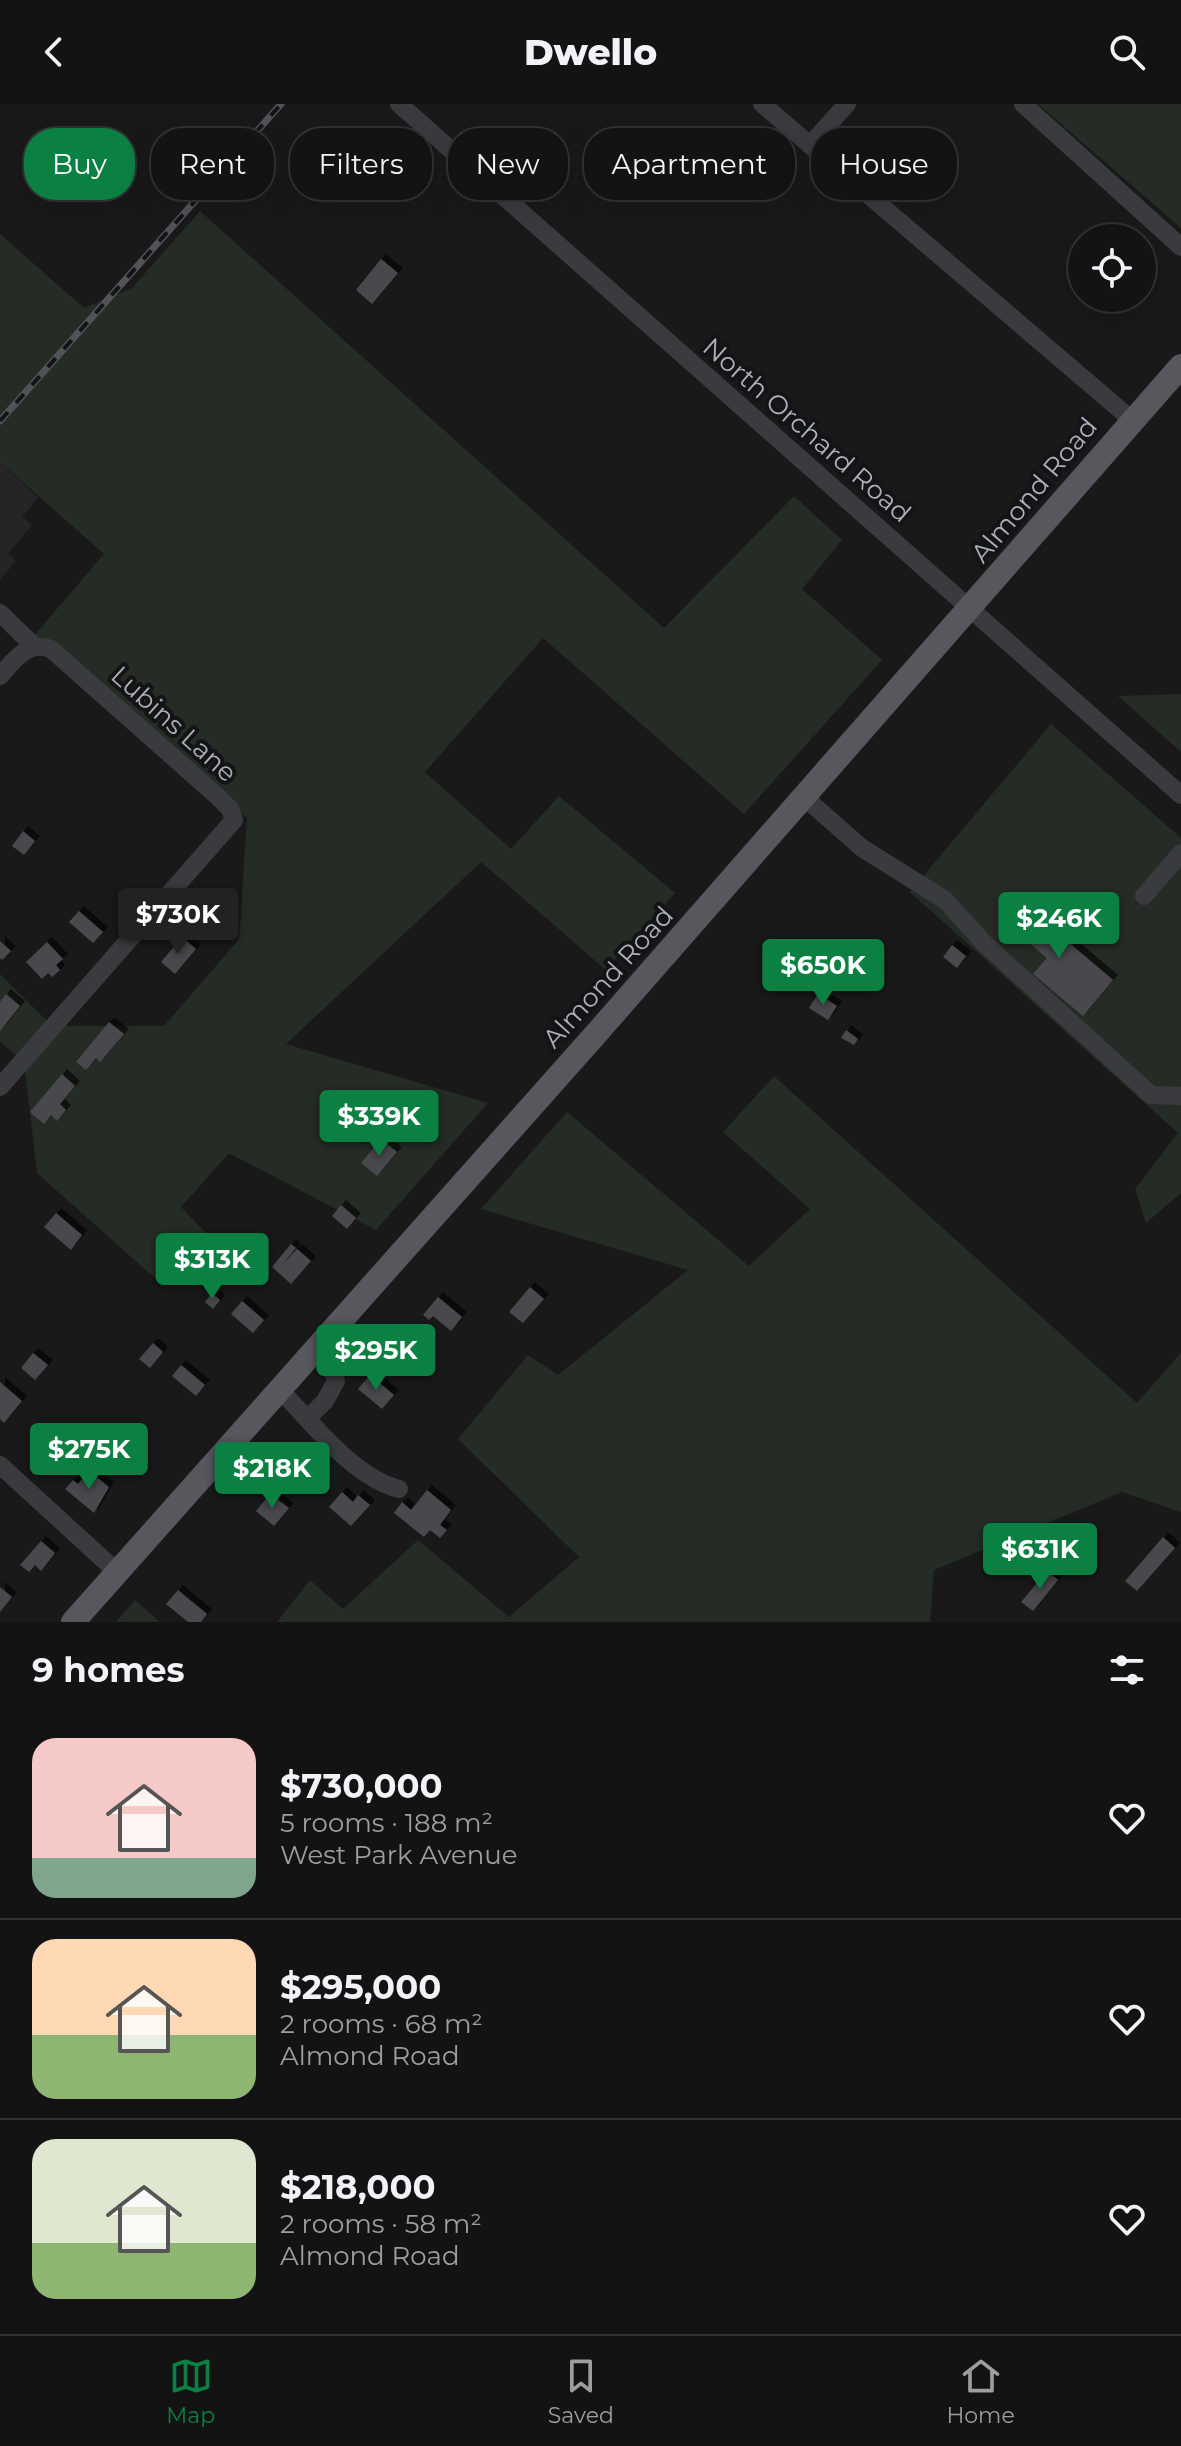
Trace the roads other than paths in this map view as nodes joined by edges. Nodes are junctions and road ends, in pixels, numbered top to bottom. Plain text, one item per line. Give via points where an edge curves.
1 (399, 104) edge
2 (762, 104) edge
3 (847, 104) edge
4 (1023, 104) edge
5 (419, 111) edge
6 (810, 145) junction
7 (1181, 247) edge
8 (1181, 366) edge
9 (1131, 419) junction
10 (970, 609) junction
11 (0, 613) edge
12 (34, 646) junction
13 (0, 676) edge
14 (1181, 795) edge
15 (804, 797) junction
16 (1181, 853) edge
17 (1144, 896) dead end
18 (0, 1087) edge
19 (1181, 1096) edge
20 (315, 1348) junction
21 (279, 1389) junction
22 (308, 1418) junction
23 (0, 1465) edge
24 (399, 1489) dead end
25 (117, 1572) junction
26 (78, 1620) edge

1 - 5 street, North Orchard Road
2 - 6 street
3 - 6 street
4 - 7 street
5 - 10 street, North Orchard Road
6 - 9 street
8 - 9 main road, Almond Road
9 - 10 main road, Almond Road
10 - 14 street, North Orchard Road
10 - 15 main road, Almond Road
11 - 12 street
12 - 13 street
12 - 18 street, Lubins Lane via 51,649 230,809 233,824
15 - 19 street via 862,848 945,900 984,943 1151,1095
15 - 20 main road, Almond Road
16 - 17 street
20 - 21 main road, Almond Road
20 - 22 street via 336,1381
21 - 22 street
21 - 25 main road, Almond Road
22 - 24 street via 381,1484
23 - 25 street
25 - 26 main road, Almond Road

